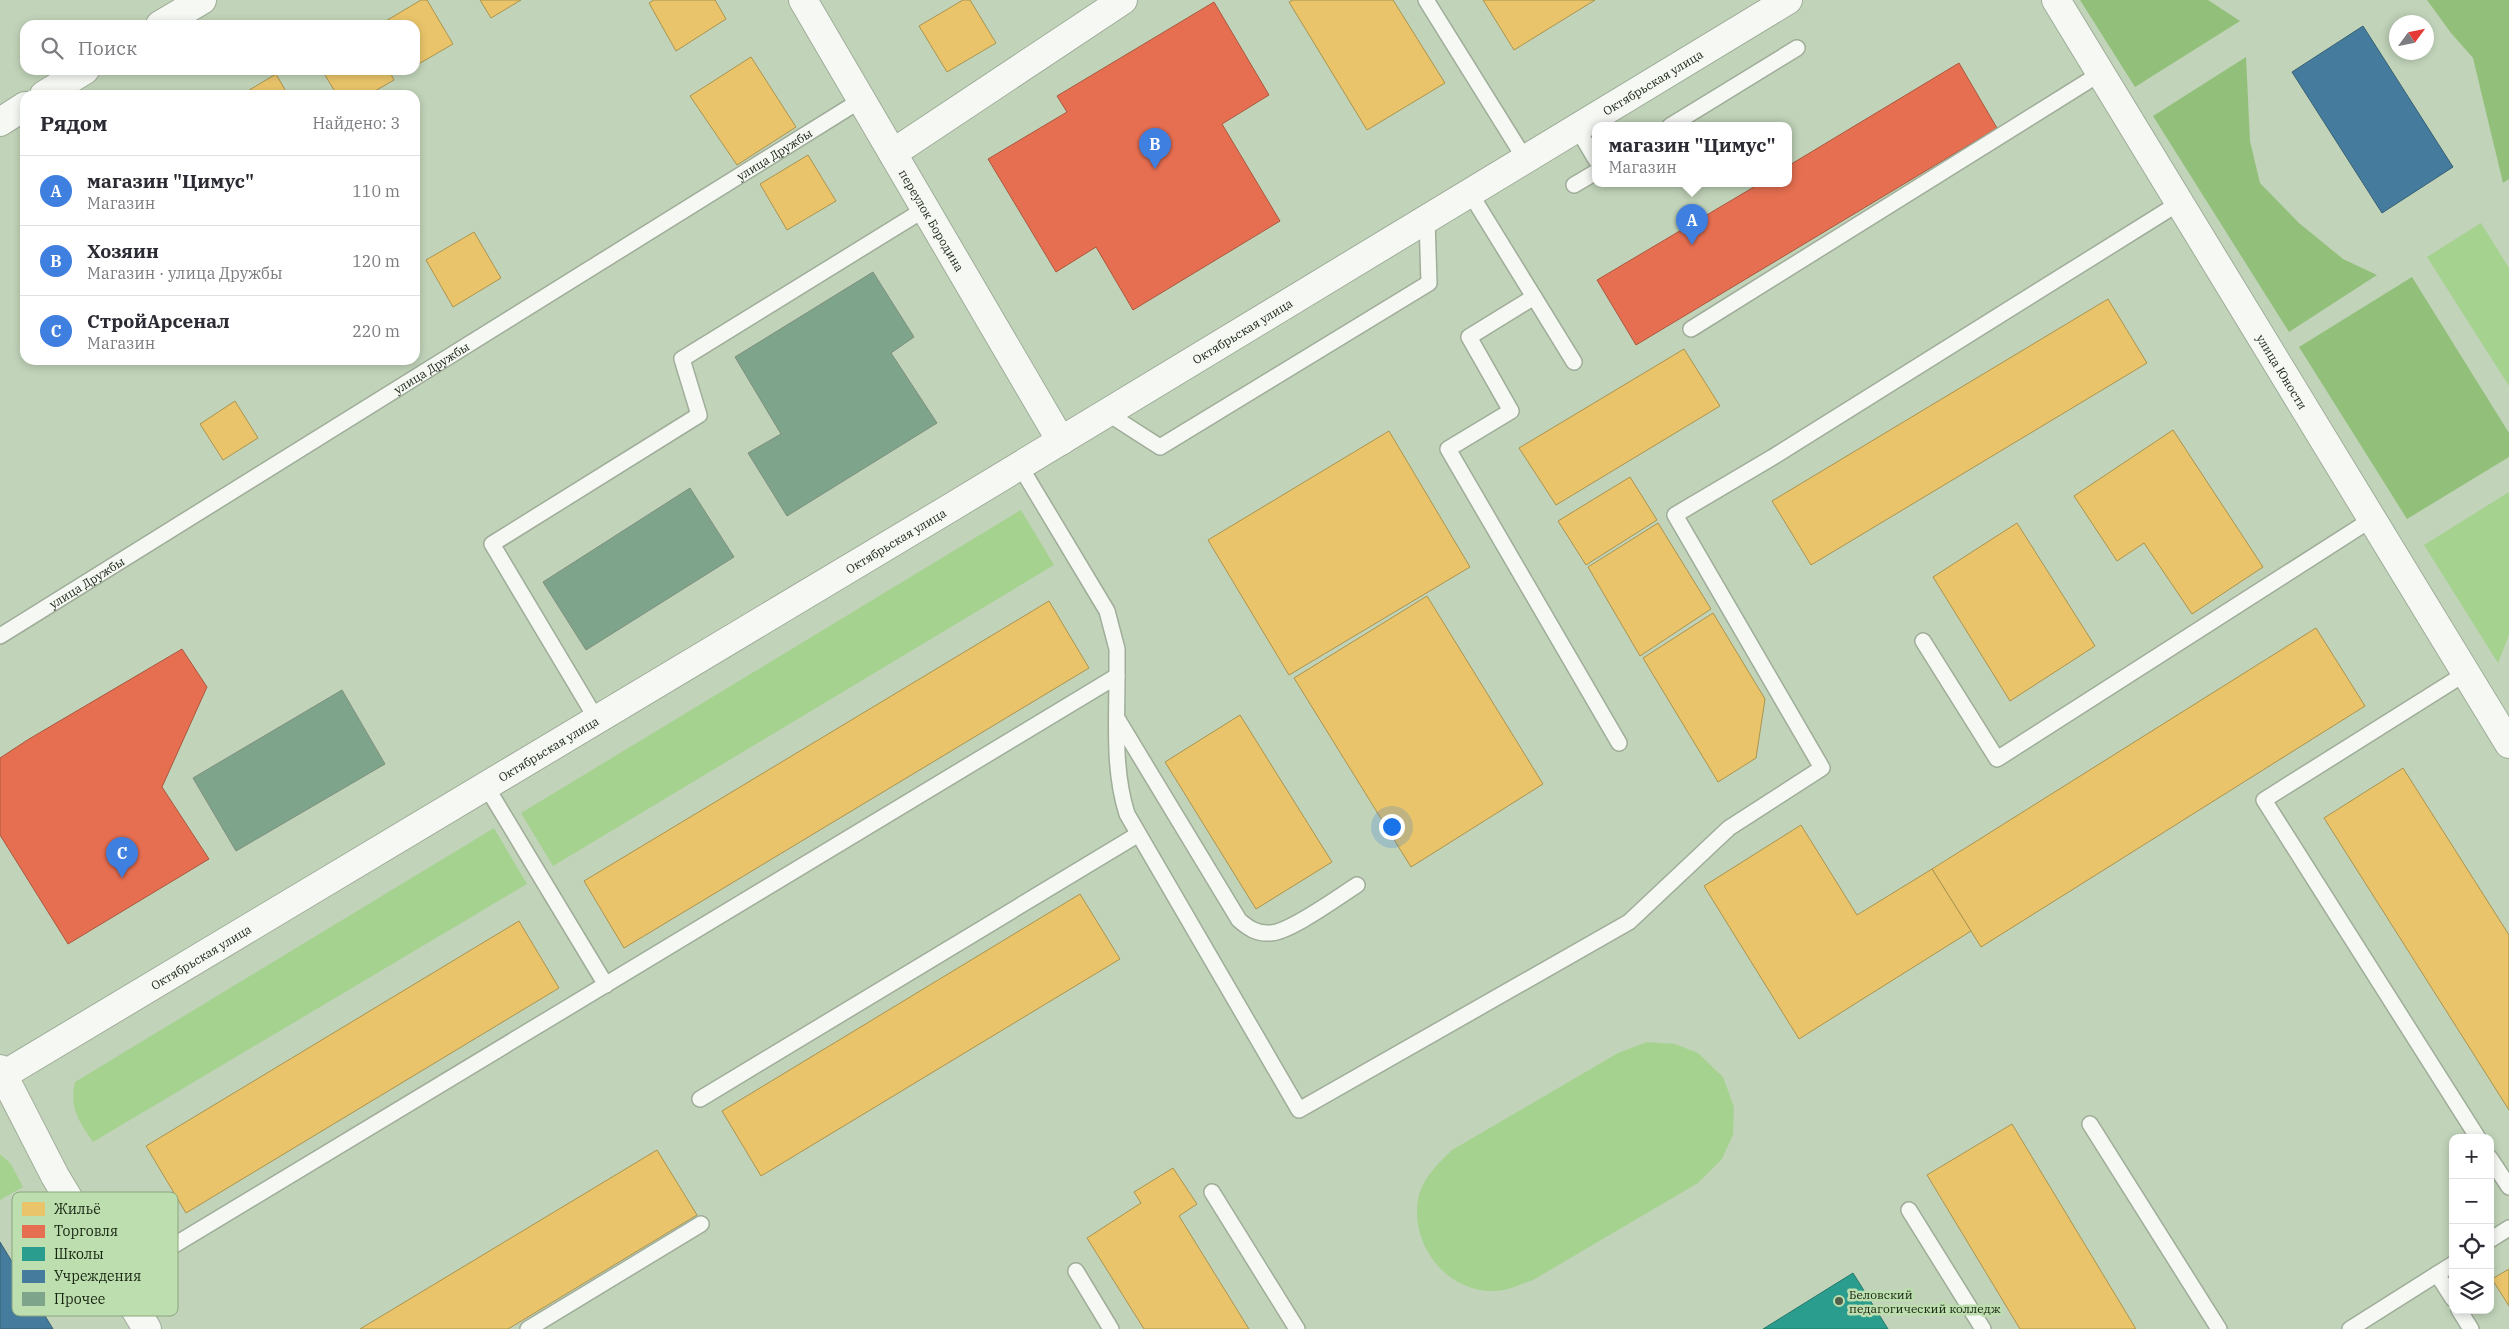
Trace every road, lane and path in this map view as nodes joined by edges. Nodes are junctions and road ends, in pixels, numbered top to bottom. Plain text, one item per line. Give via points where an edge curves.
1 (202, 0) edge
2 (803, 0) edge
3 (1123, 0) edge
4 (1426, 0) edge
5 (1788, 0) edge
6 (2056, 0) edge
7 (168, 20) edge
8 (1797, 48) dead end
9 (2101, 74) junction
10 (78, 75) edge
11 (52, 90) edge
12 (862, 100) junction
13 (20, 109) edge
14 (0, 122) edge
15 (1677, 122) edge
16 (1577, 128) junction
17 (892, 153) junction
18 (1592, 153) edge
19 (1525, 159) junction
20 (1592, 174) edge
21 (1574, 185) dead end
22 (1470, 193) junction
23 (2179, 203) junction
24 (925, 209) junction
25 (1427, 219) junction
26 (1534, 297) junction
27 (1691, 329) dead end
28 (1574, 362) dead end
29 (1107, 413) junction
30 (1060, 441) junction
31 (1020, 466) junction
32 (2372, 519) junction
33 (0, 636) edge
34 (1923, 641) dead end
35 (2466, 673) junction
36 (1117, 676) junction
37 (1117, 718) junction
38 (597, 720) junction
39 (1619, 743) dead end
40 (2509, 744) edge
41 (486, 786) junction
42 (1137, 835) junction
43 (1357, 885) dead end
44 (606, 985) junction
45 (1, 1074) edge
46 (700, 1099) dead end
47 (2090, 1124) dead end
48 (2475, 1134) edge
49 (2494, 1164) edge
50 (2509, 1187) edge
51 (65, 1192) edge
52 (1212, 1192) dead end
53 (1909, 1210) dead end
54 (701, 1224) dead end
55 (2509, 1228) edge
56 (178, 1235) edge
57 (2494, 1237) edge
58 (2449, 1266) edge
59 (1076, 1272) dead end
60 (2437, 1274) junction
61 (2449, 1293) edge
62 (2462, 1314) edge
63 (140, 1316) edge
64 (148, 1329) edge
65 (528, 1329) edge
66 (1111, 1329) edge
67 (1297, 1329) edge
68 (1983, 1329) edge
69 (2219, 1329) edge
70 (2350, 1329) edge
71 (2471, 1329) edge

1 - 7 street
2 - 12 street, переулок Бородина
3 - 17 street
4 - 19 lane
5 - 16 street, Октябрьская улица
6 - 9 street, улица Юности
8 - 15 lane
9 - 23 street, улица Юности
9 - 27 lane
10 - 11 street
12 - 17 street, переулок Бородина
12 - 33 lane, улица Дружбы
13 - 14 street
16 - 18 lane
16 - 19 street, Октябрьская улица
17 - 24 street, переулок Бородина
19 - 22 street, Октябрьская улица
20 - 21 lane
22 - 25 street, Октябрьская улица
22 - 26 lane
23 - 32 street, улица Юности
23 - 42 lane via 1675,515 1822,768 1729,828 1629,922 1299,1110
24 - 30 street, переулок Бородина
24 - 38 lane via 682,359 700,415 492,544
25 - 29 street, Октябрьская улица
25 - 29 lane via 1430,283 1160,447
26 - 28 lane
26 - 39 lane via 1469,337 1511,411 1448,450
29 - 30 street, Октябрьская улица
30 - 31 street, Октябрьская улица
31 - 36 lane via 1107,611 1117,649
31 - 38 street, Октябрьская улица
32 - 34 lane via 1997,759
32 - 35 street, улица Юности
35 - 40 street, улица Юности
35 - 48 lane via 2264,800
36 - 37 lane
36 - 44 lane
37 - 42 lane via 1119,782 1127,814
37 - 43 lane via 1239,920 1247,927 1258,932 1280,932
38 - 41 street, Октябрьская улица
41 - 44 lane
41 - 45 street, Октябрьская улица
42 - 46 lane
44 - 56 lane
45 - 51 street
47 - 69 lane
49 - 50 lane
52 - 67 lane
53 - 68 lane
54 - 65 lane
55 - 57 lane
58 - 60 lane
59 - 66 lane
60 - 61 lane
60 - 70 lane
62 - 71 lane
63 - 64 street

